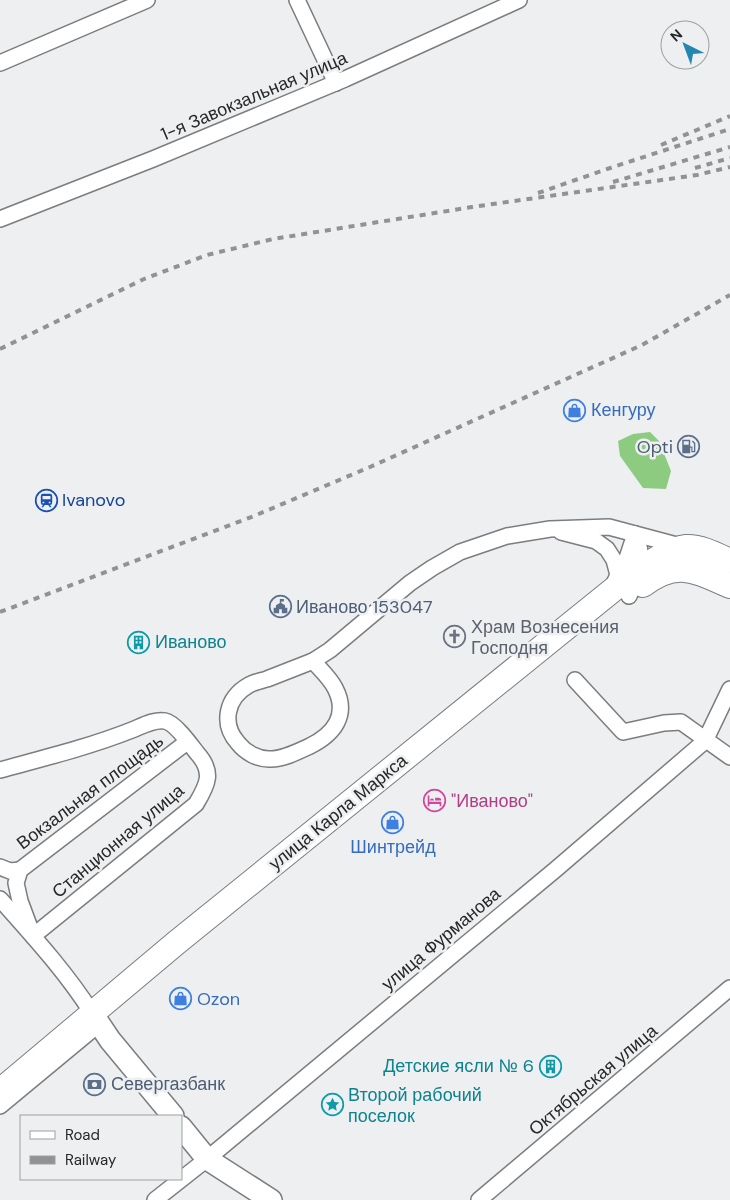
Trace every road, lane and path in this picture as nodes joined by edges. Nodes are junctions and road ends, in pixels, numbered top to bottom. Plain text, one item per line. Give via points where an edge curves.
1 (147, 0) edge
2 (297, 0) edge
3 (514, 1) edge
4 (0, 63) edge
5 (336, 83) junction
6 (0, 219) edge
7 (550, 529) junction
8 (635, 534) junction
9 (680, 557) junction
10 (730, 561) edge
11 (639, 570) junction
12 (730, 586) edge
13 (619, 591) junction
14 (313, 661) junction
15 (575, 680) dead end
16 (730, 689) edge
17 (705, 740) junction
18 (188, 742) junction
19 (730, 757) edge
20 (0, 770) edge
21 (0, 867) edge
22 (20, 870) junction
23 (0, 899) edge
24 (33, 936) junction
25 (730, 988) edge
26 (96, 1019) junction
27 (0, 1091) edge
28 (0, 1106) edge
29 (172, 1115) edge
30 (182, 1128) edge
31 (207, 1159) junction
32 (182, 1179) edge
33 (180, 1180) edge
34 (155, 1200) edge
35 (271, 1200) edge
36 (479, 1200) edge

1 - 4 street
2 - 5 street
3 - 5 street, 1-я Завокзальная улица
5 - 6 street, 1-я Завокзальная улица
7 - 8 street via 609,527
7 - 13 street via 596,541 607,549 614,560
7 - 14 street via 507,536 460,552 410,583
8 - 9 street
8 - 9 street
8 - 11 street via 639,544
8 - 13 street
9 - 10 main road via 711,552
9 - 11 main road, улица Карла Маркса
9 - 12 main road
9 - 13 main road, улица Карла Маркса via 669,571
11 - 13 main road, улица Карла Маркса
13 - 26 main road, улица Карла Маркса
14 - 14 street via 248,686 233,700 228,724 231,736 242,748 256,757 270,760 308,747 325,738 337,725 341,707 336,688
15 - 17 street via 623,732 681,722
16 - 17 street, улица Фурманова
17 - 19 street
17 - 31 street, улица Фурманова via 555,870
18 - 20 street, Вокзальная площадь via 173,725 155,721 107,740
18 - 22 street, Вокзальная площадь
18 - 24 street, Станционная улица via 208,771 207,786 196,804
21 - 22 street, Вокзальная площадь
22 - 24 street, Вокзальная площадь via 16,883
23 - 24 street, Вокзальная площадь
24 - 26 street, Вокзальная площадь
25 - 36 street, Октябрьская улица
26 - 27 main road, улица Карла Маркса
26 - 28 street, улица Карла Маркса
26 - 29 main road
30 - 31 main road
31 - 32 street, улица Фурманова
31 - 35 main road
33 - 34 street, улица Фурманова

